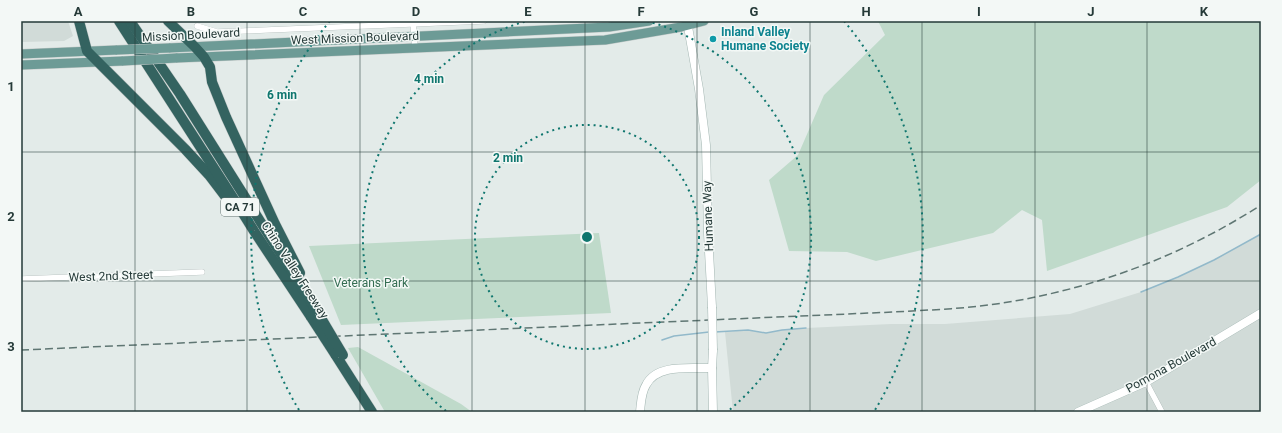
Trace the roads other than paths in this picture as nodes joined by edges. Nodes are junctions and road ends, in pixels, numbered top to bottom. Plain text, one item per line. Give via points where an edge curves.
1 (79, 21) edge
2 (119, 21) edge
3 (130, 21) edge
4 (168, 21) edge
5 (484, 21) edge
6 (649, 21) edge
7 (704, 21) edge
8 (413, 22) edge
9 (688, 23) edge
10 (197, 26) dead end
11 (581, 28) junction
12 (414, 36) junction
13 (554, 42) junction
14 (195, 47) junction
15 (415, 48) junction
16 (87, 51) junction
17 (21, 54) edge
18 (204, 57) junction
19 (98, 62) junction
20 (21, 65) edge
21 (254, 231) junction
22 (202, 272) dead end
23 (21, 279) edge
24 (1261, 313) edge
25 (316, 315) junction
26 (339, 354) junction
27 (712, 368) junction
28 (1146, 382) junction
29 (372, 412) edge
30 (380, 412) edge
31 (640, 412) edge
32 (713, 412) edge
33 (1078, 412) edge
34 (1162, 412) edge

1 - 16 highway
2 - 21 highway, Chino Valley Freeway / CA 71
3 - 25 highway, Chino Valley Freeway / CA 71 via 180,94
4 - 14 highway
5 - 8 street
6 - 11 main road, Mission Boulevard
7 - 9 main road
8 - 10 street via 217,32
8 - 12 street
9 - 13 main road, West Mission Boulevard via 621,38
9 - 27 street, Humane Way, bridge via 706,145
11 - 12 main road, Mission Boulevard
11 - 13 main road via 573,33 556,35
12 - 14 main road, Mission Boulevard
12 - 15 street
13 - 15 main road, West Mission Boulevard
14 - 16 main road, Mission Boulevard, bridge
14 - 18 highway
15 - 18 main road, West Mission Boulevard
16 - 17 main road, Mission Boulevard
16 - 19 highway
18 - 19 main road, West Mission Boulevard, bridge
18 - 25 highway via 210,67 212,82 226,117 274,224 311,296
19 - 20 main road, West Mission Boulevard
19 - 21 highway via 185,149
21 - 25 highway, Chino Valley Freeway / CA 71
22 - 23 street, West 2nd Street
24 - 28 street, Pomona Boulevard
25 - 26 highway, Chino Valley Freeway / CA 71, bridge
26 - 29 highway, Chino Valley Freeway / CA 71
26 - 30 highway, Chino Valley Freeway / CA 71
27 - 31 street via 670,370 656,374 645,385
27 - 32 street, Humane Way
28 - 33 street, Pomona Boulevard
28 - 34 street

